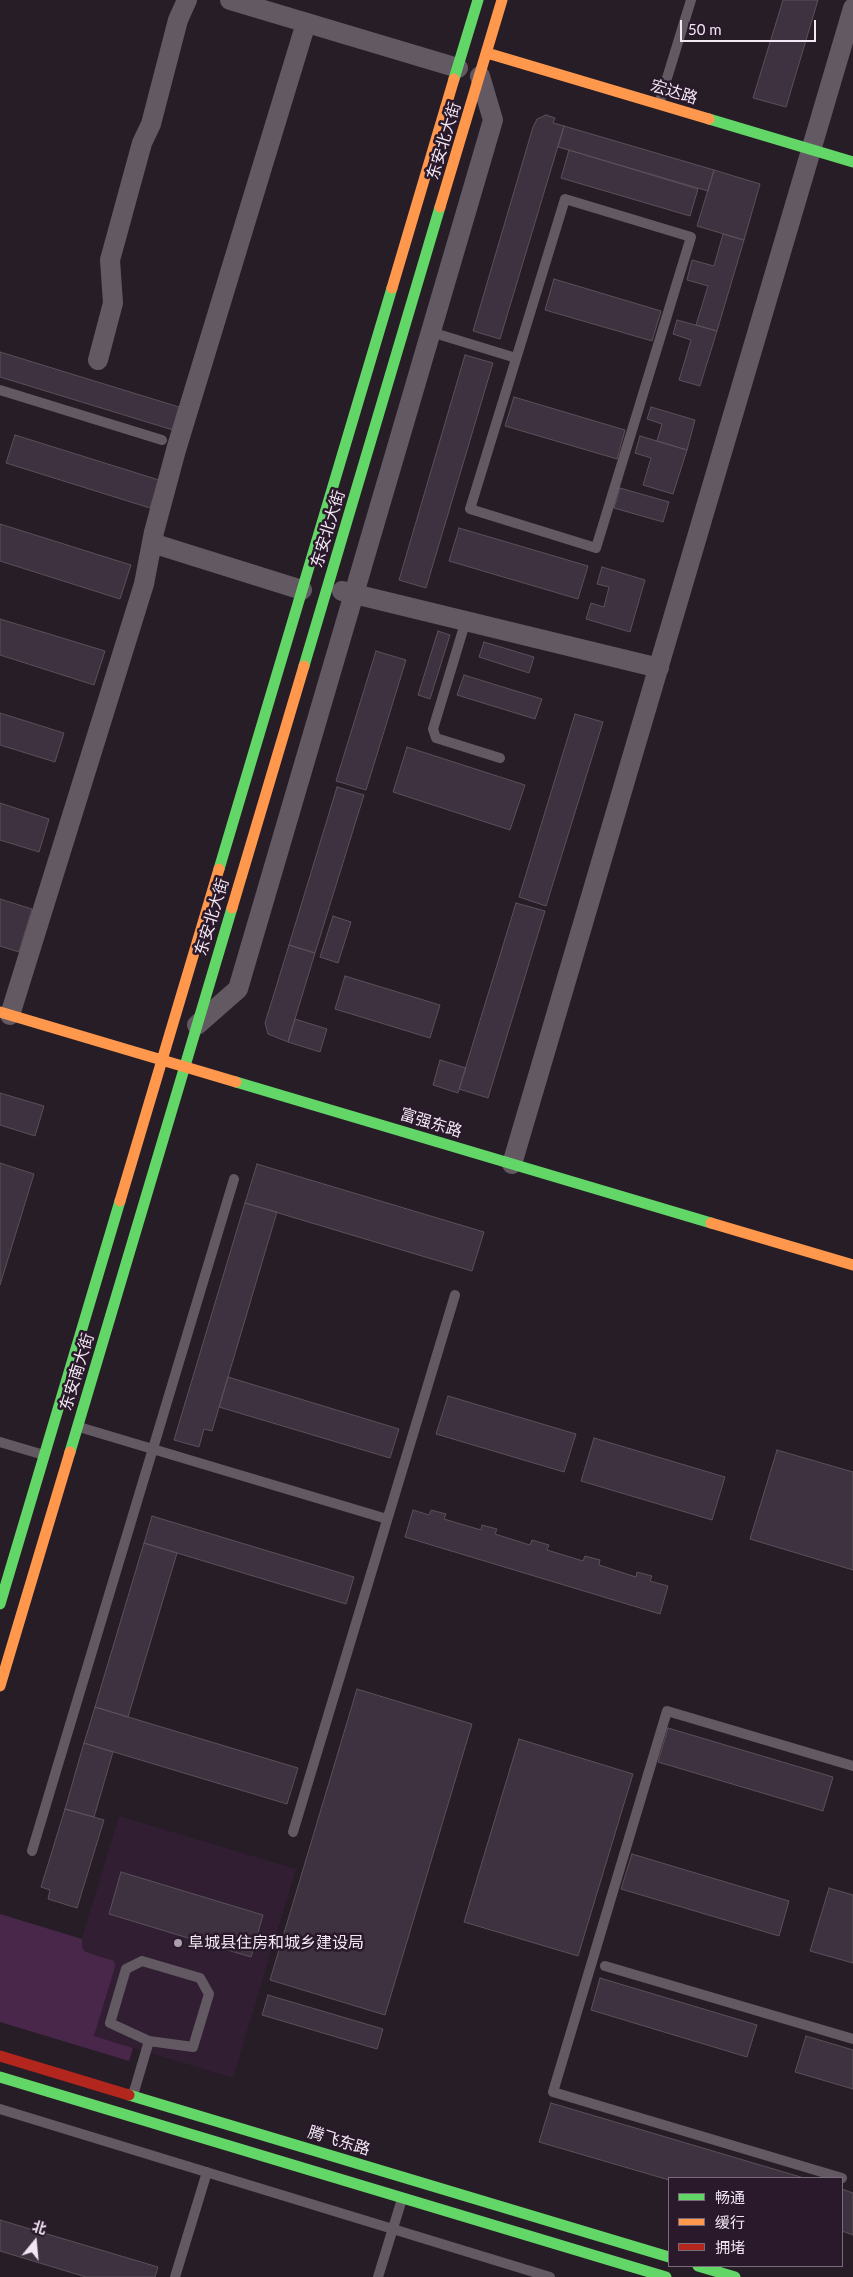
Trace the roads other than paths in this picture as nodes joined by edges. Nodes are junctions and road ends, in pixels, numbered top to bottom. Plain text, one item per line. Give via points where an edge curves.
1 (186, 0) edge
2 (230, 0) edge
3 (478, 0) edge
4 (502, 0) edge
5 (691, 0) edge
6 (853, 8) edge
7 (306, 23) junction
8 (487, 53) junction
9 (458, 68) junction
10 (480, 76) junction
11 (659, 104) junction
12 (811, 149) junction
13 (853, 162) edge
14 (431, 332) junction
15 (516, 358) junction
16 (98, 360) dead end
17 (0, 390) edge
18 (162, 440) dead end
19 (152, 543) junction
20 (328, 587) junction
21 (302, 590) junction
22 (354, 594) junction
23 (466, 620) junction
24 (659, 668) junction
25 (500, 758) dead end
26 (5, 1013) edge
27 (197, 1025) junction
28 (162, 1060) junction
29 (185, 1067) junction
30 (512, 1164) junction
31 (234, 1179) dead end
32 (853, 1265) edge
33 (455, 1295) dead end
34 (78, 1426) junction
35 (0, 1442) edge
36 (153, 1449) junction
37 (44, 1455) junction
38 (387, 1519) junction
39 (0, 1604) edge
40 (0, 1686) edge
41 (853, 1766) edge
42 (293, 1832) dead end
43 (32, 1851) dead end
44 (605, 1966) dead end
45 (853, 2039) edge
46 (149, 2041) junction
47 (0, 2056) edge
48 (0, 2077) edge
49 (132, 2096) junction
50 (0, 2109) edge
51 (207, 2172) junction
52 (839, 2177) edge
53 (402, 2198) junction
54 (393, 2229) junction
55 (668, 2257) edge
56 (701, 2267) edge
57 (175, 2277) edge
58 (378, 2277) edge
59 (550, 2277) edge
60 (666, 2277) edge
61 (735, 2277) edge

1 - 16 street via 110,260 113,303
2 - 7 street
3 - 9 main road, 东安北大街
4 - 8 main road, 东安北大街
5 - 11 lane
6 - 12 street
7 - 9 street
7 - 19 street via 176,450
8 - 10 main road, 东安北大街
8 - 11 main road, 宏达路
9 - 21 main road, 东安北大街
10 - 14 street via 493,120
10 - 20 main road, 东安北大街
11 - 12 main road, 宏达路
12 - 13 main road, 宏达路
12 - 24 street
14 - 15 lane
14 - 22 street
15 - 15 lane via 470,509 596,548 691,238 565,199
17 - 18 lane
19 - 21 street
19 - 26 street via 144,584
20 - 22 street
20 - 27 main road, 东安北大街
21 - 28 main road, 东安北大街
22 - 23 street
22 - 27 street via 238,990
23 - 24 street
23 - 25 lane via 433,729 436,738
24 - 30 street
26 - 28 main road, 富强东路
27 - 29 main road, 东安北大街
28 - 29 main road, 富强东路
28 - 37 main road, 东安南大街
29 - 30 main road, 富强东路
29 - 34 main road, 东安南大街
30 - 32 main road, 富强东路
31 - 36 lane
33 - 38 lane
34 - 36 lane
34 - 40 main road, 东安南大街
35 - 37 lane
36 - 38 lane
36 - 43 lane
37 - 39 main road, 东安南大街
38 - 42 lane
41 - 52 lane via 667,1711 553,2092
44 - 45 lane
46 - 46 lane via 110,2023 126,1969 142,1961 200,1978 209,1994 193,2047
46 - 49 lane
47 - 49 main road, 腾飞东路
48 - 53 main road
49 - 55 main road, 腾飞东路
50 - 51 lane
51 - 54 lane
51 - 57 lane
53 - 54 lane
53 - 60 main road
54 - 58 lane
54 - 59 lane
56 - 61 main road

